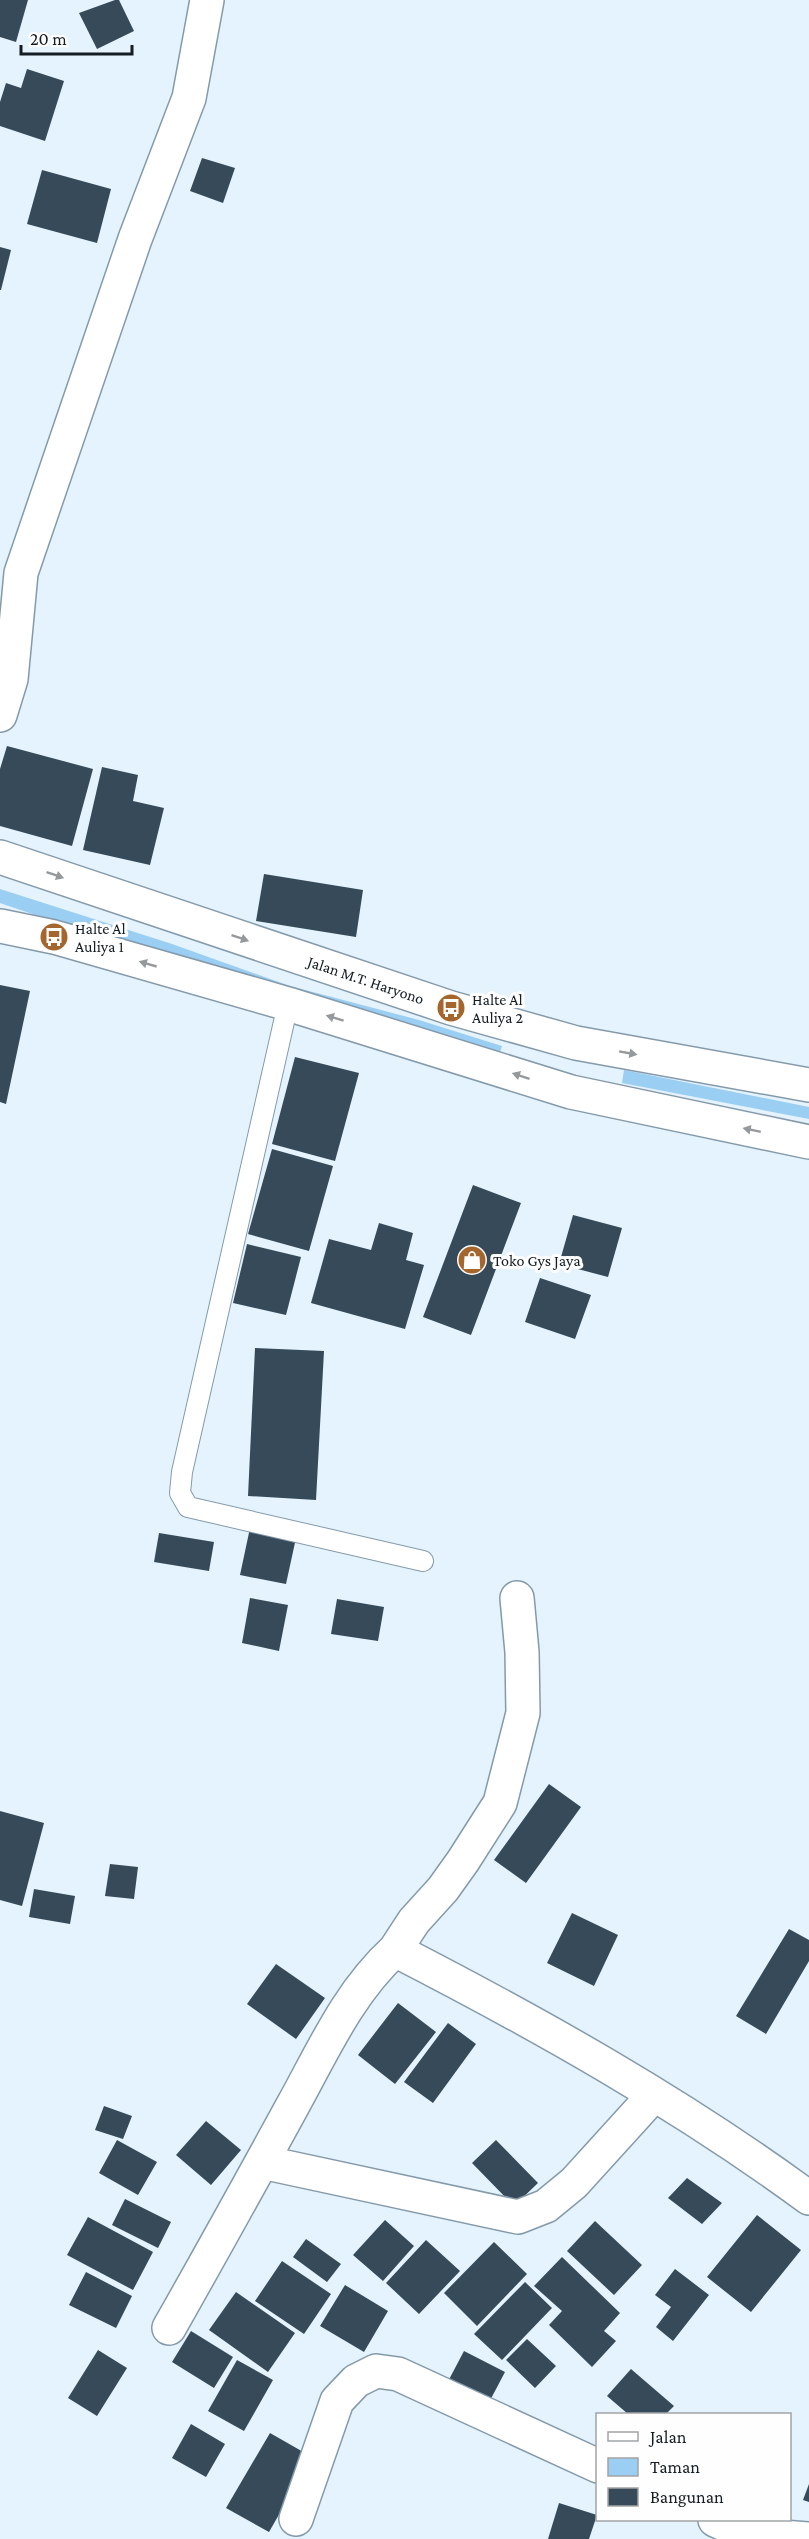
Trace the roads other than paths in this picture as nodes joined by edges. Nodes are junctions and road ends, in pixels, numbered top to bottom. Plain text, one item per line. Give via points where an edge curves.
1 (207, 0) edge
2 (0, 715) edge
3 (0, 857) edge
4 (0, 926) edge
5 (288, 1004) junction
6 (576, 1043) junction
7 (809, 1085) edge
8 (571, 1092) junction
9 (809, 1142) edge
10 (423, 1561) dead end
11 (517, 1598) dead end
12 (395, 1950) junction
13 (653, 2096) junction
14 (262, 2162) junction
15 (809, 2198) edge
16 (169, 2328) dead end
17 (596, 2466) edge
18 (296, 2519) dead end
19 (717, 2521) edge
20 (745, 2536) edge
21 (809, 2539) edge

1 - 2 main road via 189,98 135,239 21,573 11,679
3 -> 6 main road, Jalan M.T. Haryono via 451,1008
5 -> 4 main road via 54,937
8 -> 5 main road
5 - 10 lane via 180,1493 188,1507
6 -> 7 main road, Jalan M.T. Haryono
6 - 8 main road
9 -> 8 main road
11 - 12 main road via 523,1713 500,1803 443,1889 414,1921
12 - 13 main road
12 - 14 main road via 376,1967 347,2006
13 - 14 main road via 574,2183 546,2205 518,2217
13 - 15 main road via 763,2164
14 - 16 main road
17 - 18 main road via 398,2374 376,2371 356,2381 338,2401
19 - 20 main road
20 - 21 main road

